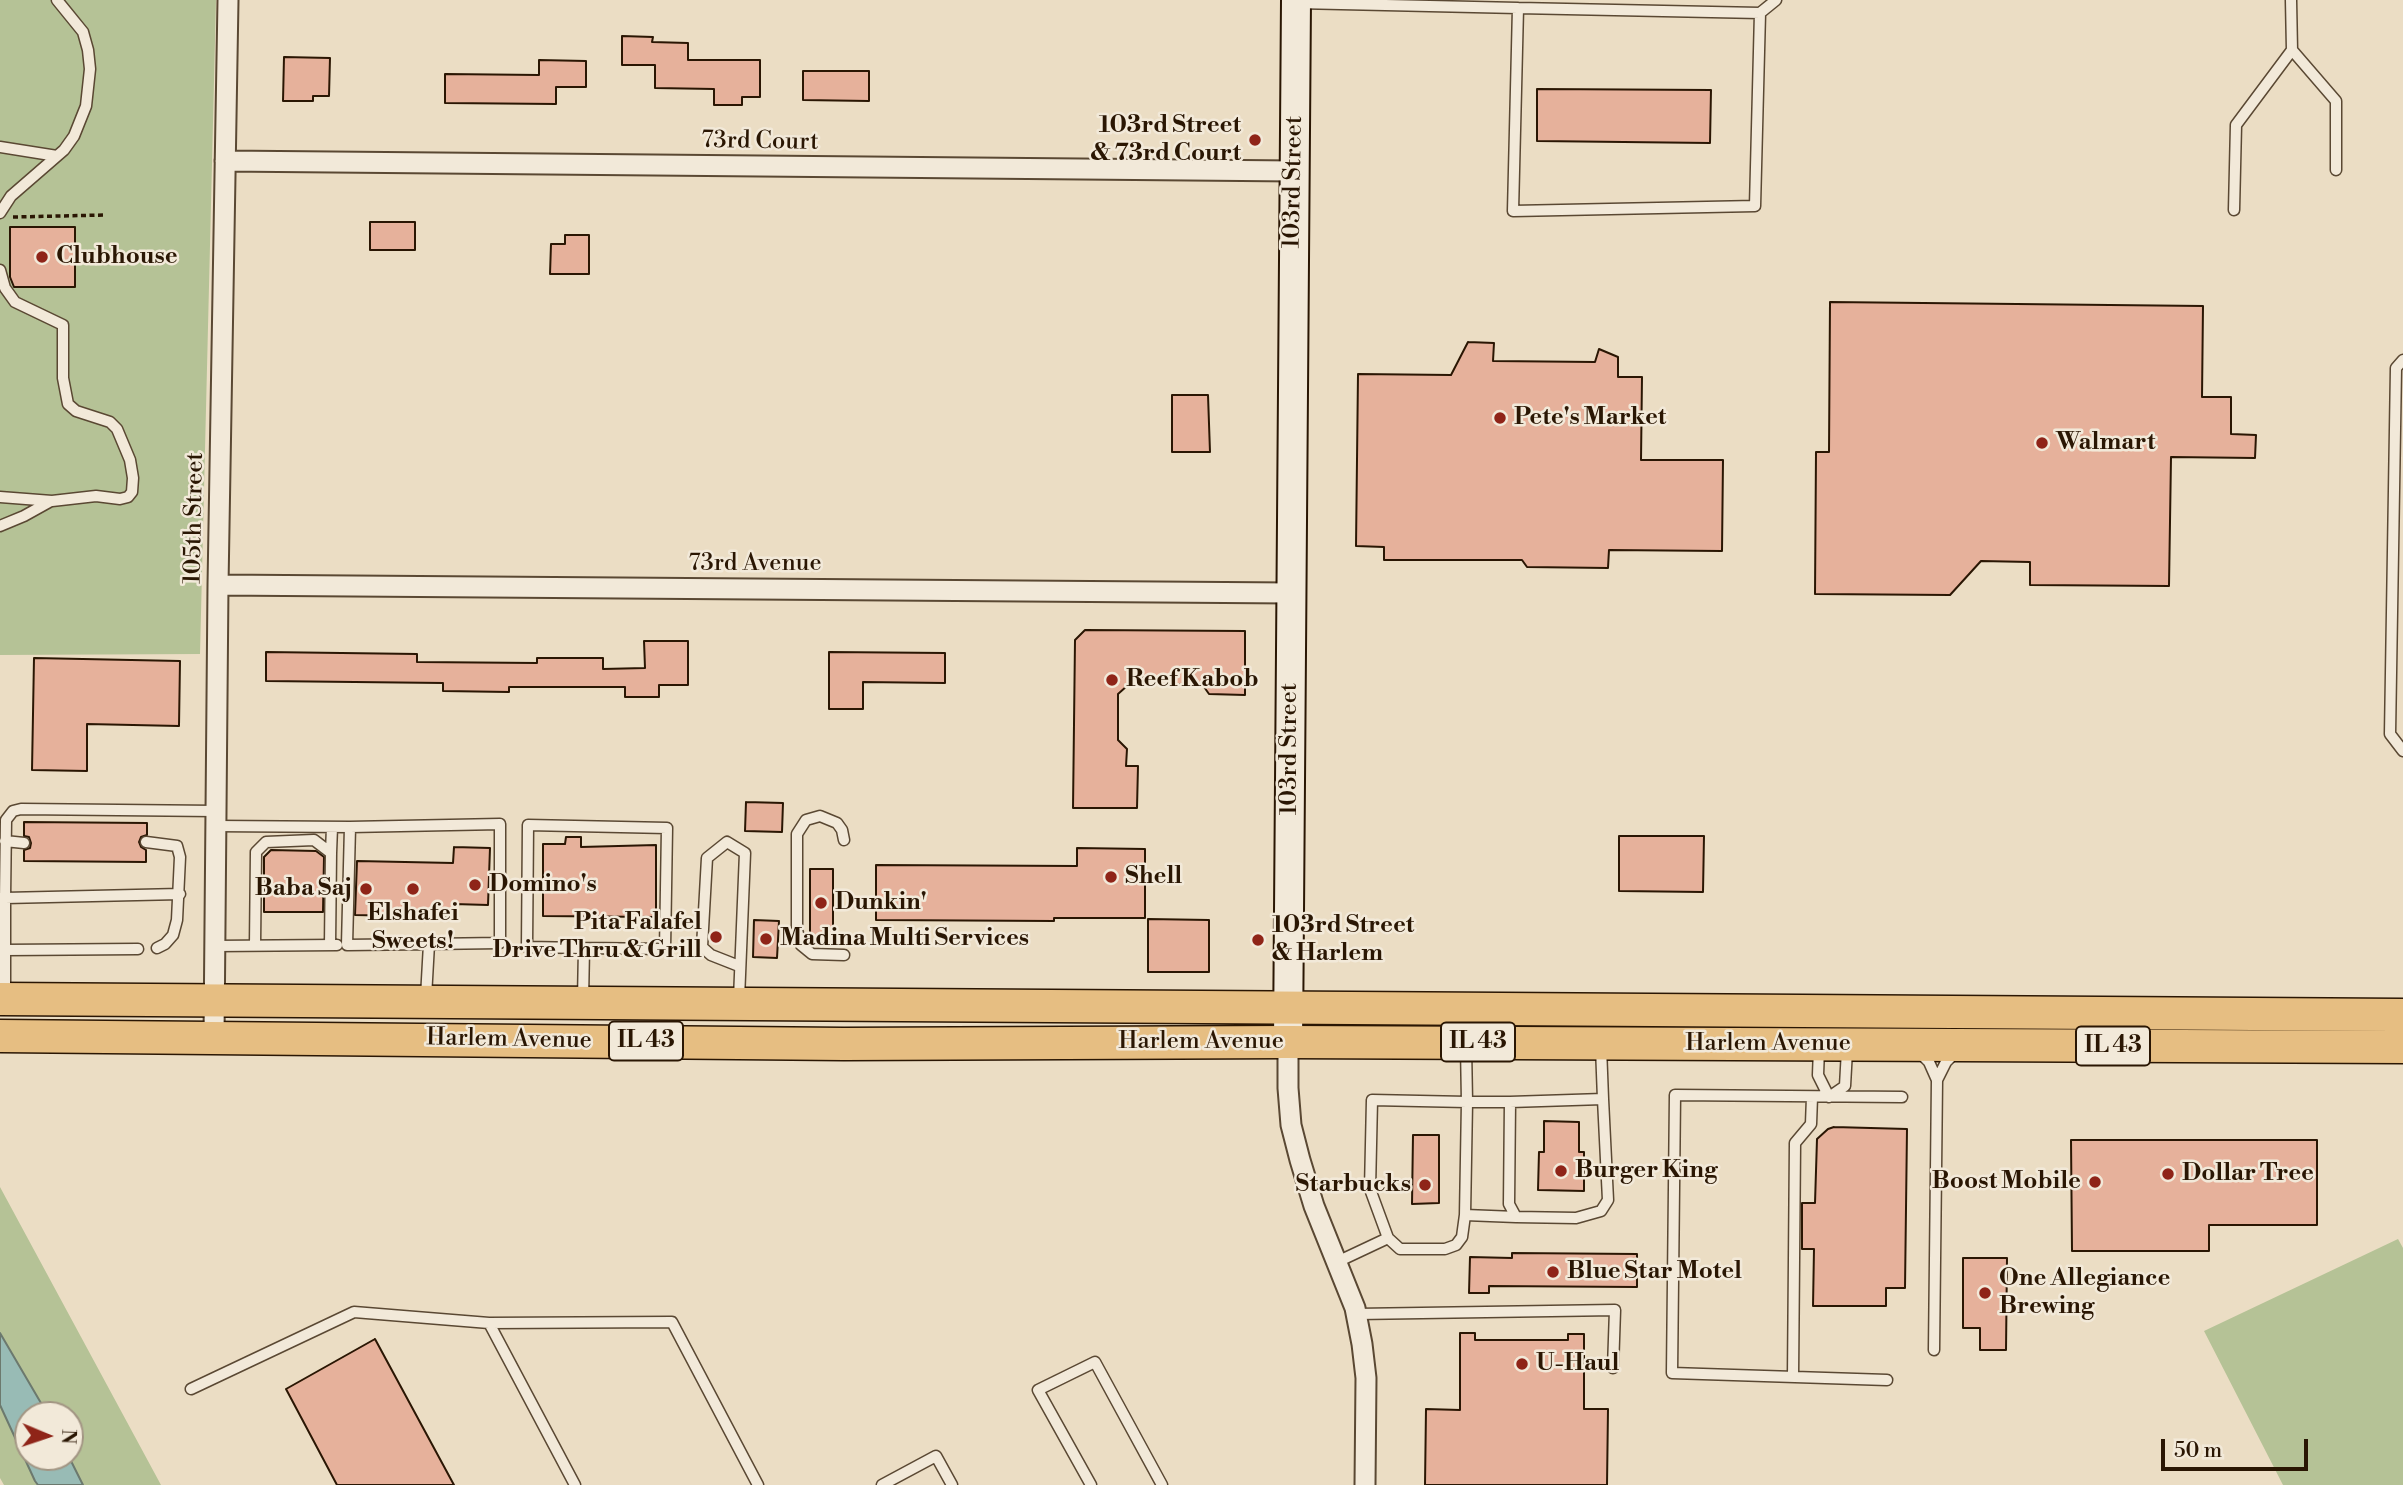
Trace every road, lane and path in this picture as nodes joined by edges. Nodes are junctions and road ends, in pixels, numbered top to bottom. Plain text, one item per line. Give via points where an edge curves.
1 (57, 0) edge
2 (228, 0) edge
3 (1776, 0) edge
4 (2291, 0) edge
5 (1296, 1) edge
6 (1518, 8) junction
7 (1760, 13) junction
8 (2292, 50) junction
9 (0, 146) edge
10 (57, 156) junction
11 (225, 161) junction
12 (2336, 170) dead end
13 (1295, 171) junction
14 (2234, 210) dead end
15 (0, 213) edge
16 (106, 215) dead end
17 (13, 217) dead end
18 (0, 270) edge
19 (2403, 360) edge
20 (0, 496) edge
21 (52, 501) junction
22 (0, 526) edge
23 (218, 585) junction
24 (1292, 593) junction
25 (2403, 751) edge
26 (216, 819) junction
27 (332, 827) junction
28 (350, 827) junction
29 (844, 840) dead end
30 (5, 841) junction
31 (146, 842) dead end
32 (24, 843) dead end
33 (331, 853) junction
34 (180, 894) junction
35 (2, 898) edge
36 (429, 944) junction
37 (255, 945) junction
38 (331, 945) junction
39 (347, 945) junction
40 (215, 946) junction
41 (138, 948) dead end
42 (156, 948) dead end
43 (584, 948) junction
44 (5, 950) junction
45 (844, 955) dead end
46 (739, 966) junction
47 (2, 999) edge
48 (214, 1002) junction
49 (426, 1003) junction
50 (583, 1004) junction
51 (739, 1005) junction
52 (1288, 1008) junction
53 (2403, 1015) edge
54 (0, 1036) edge
55 (214, 1037) junction
56 (1288, 1041) junction
57 (1466, 1042) junction
58 (1600, 1043) junction
59 (1833, 1044) junction
60 (1911, 1045) junction
61 (1962, 1045) junction
62 (2403, 1047) edge
63 (1937, 1080) junction
64 (1812, 1097) junction
65 (1829, 1097) junction
66 (1902, 1097) dead end
67 (1603, 1099) junction
68 (1467, 1102) junction
69 (1510, 1102) junction
70 (1465, 1215) junction
71 (1516, 1217) junction
72 (1388, 1238) junction
73 (1337, 1262) junction
74 (1357, 1314) junction
75 (489, 1323) junction
76 (1934, 1350) dead end
77 (1613, 1368) dead end
78 (1793, 1377) junction
79 (1887, 1380) dead end
80 (191, 1389) dead end
81 (575, 1485) edge
82 (758, 1485) edge
83 (882, 1485) edge
84 (952, 1485) edge
85 (1091, 1485) edge
86 (1162, 1485) edge
87 (1365, 1485) edge

1 - 10 lane via 83,32 90,69 81,120
2 - 11 street, 105th Street
3 - 7 lane
4 - 8 lane
5 - 6 lane
5 - 13 street, 103rd Street
6 - 7 lane
6 - 7 lane via 1513,211 1755,206
8 - 12 lane via 2336,101
8 - 14 lane via 2236,125
9 - 10 lane
10 - 15 lane via 10,196
11 - 13 street, 73rd Court
11 - 23 street, 105th Street
13 - 24 street, 103rd Street
16 - 17 path
18 - 21 lane via 15,302 63,325 62,379 68,404 110,422 130,460 133,478 128,497
19 - 25 lane via 2396,368 2390,734
20 - 21 lane
21 - 22 lane
23 - 24 street, 73rd Avenue
23 - 26 street, 105th Street
24 - 52 street, 103rd Street
26 - 27 lane
26 - 30 lane via 16,809 6,820
26 - 40 street, 105th Street
27 - 28 lane
27 - 33 lane
28 - 36 lane via 500,824 500,943
28 - 39 lane
29 - 45 lane via 837,823 820,816 806,820 797,834 801,945 812,954
30 - 32 lane
30 - 35 lane
31 - 34 lane via 177,846
33 - 37 lane via 314,840 266,842 256,852
33 - 38 lane
34 - 35 lane
34 - 42 lane via 173,935
35 - 44 lane
36 - 39 lane
36 - 49 lane
37 - 38 lane
37 - 40 lane
38 - 39 lane
40 - 48 street, 105th Street
41 - 44 lane
43 - 43 lane via 665,949 667,828 528,825 527,947
43 - 50 lane
44 - 47 lane
46 - 46 lane via 745,853 727,842 707,858 702,947
46 - 51 lane
47 - 48 main road, Harlem Avenue / IL 43
48 - 49 main road, Harlem Avenue / IL 43
48 - 55 street, 105th Street
49 - 50 main road, Harlem Avenue / IL 43
50 - 51 main road, Harlem Avenue / IL 43
51 - 52 main road, Harlem Avenue / IL 43
52 - 53 main road, Harlem Avenue / IL 43
52 - 56 street, 103rd Street
54 - 55 main road, Harlem Avenue / IL 43
55 - 56 main road, Harlem Avenue / IL 43 via 845,1044
56 - 57 main road, Harlem Avenue / IL 43
56 - 73 street, 103rd Street via 1291,1125 1314,1206
57 - 58 main road, Harlem Avenue / IL 43
57 - 68 lane
58 - 59 main road, Harlem Avenue / IL 43
58 - 67 lane
59 - 60 main road, Harlem Avenue / IL 43
59 - 65 lane via 1818,1075
59 - 65 lane via 1845,1086
60 - 61 main road, Harlem Avenue / IL 43
60 - 63 lane via 1929,1062
61 - 62 main road, Harlem Avenue / IL 43
61 - 63 lane
63 - 76 lane
64 - 65 lane
64 - 78 lane via 1811,1124 1795,1143
64 - 78 lane via 1675,1095 1672,1373
65 - 66 lane
67 - 69 lane
67 - 71 lane via 1608,1200 1601,1211 1576,1218
68 - 69 lane
68 - 70 lane
68 - 72 lane via 1372,1100 1370,1189
69 - 71 lane via 1509,1205
70 - 71 lane
70 - 72 lane via 1462,1237 1445,1250 1400,1249
72 - 73 lane
73 - 74 street, 103rd Street
74 - 77 lane via 1615,1310
74 - 87 street, 103rd Street via 1366,1378
75 - 80 lane via 354,1312
75 - 81 lane
75 - 82 lane via 672,1322
78 - 79 lane
83 - 84 lane via 936,1456
85 - 86 lane via 1038,1390 1095,1362

